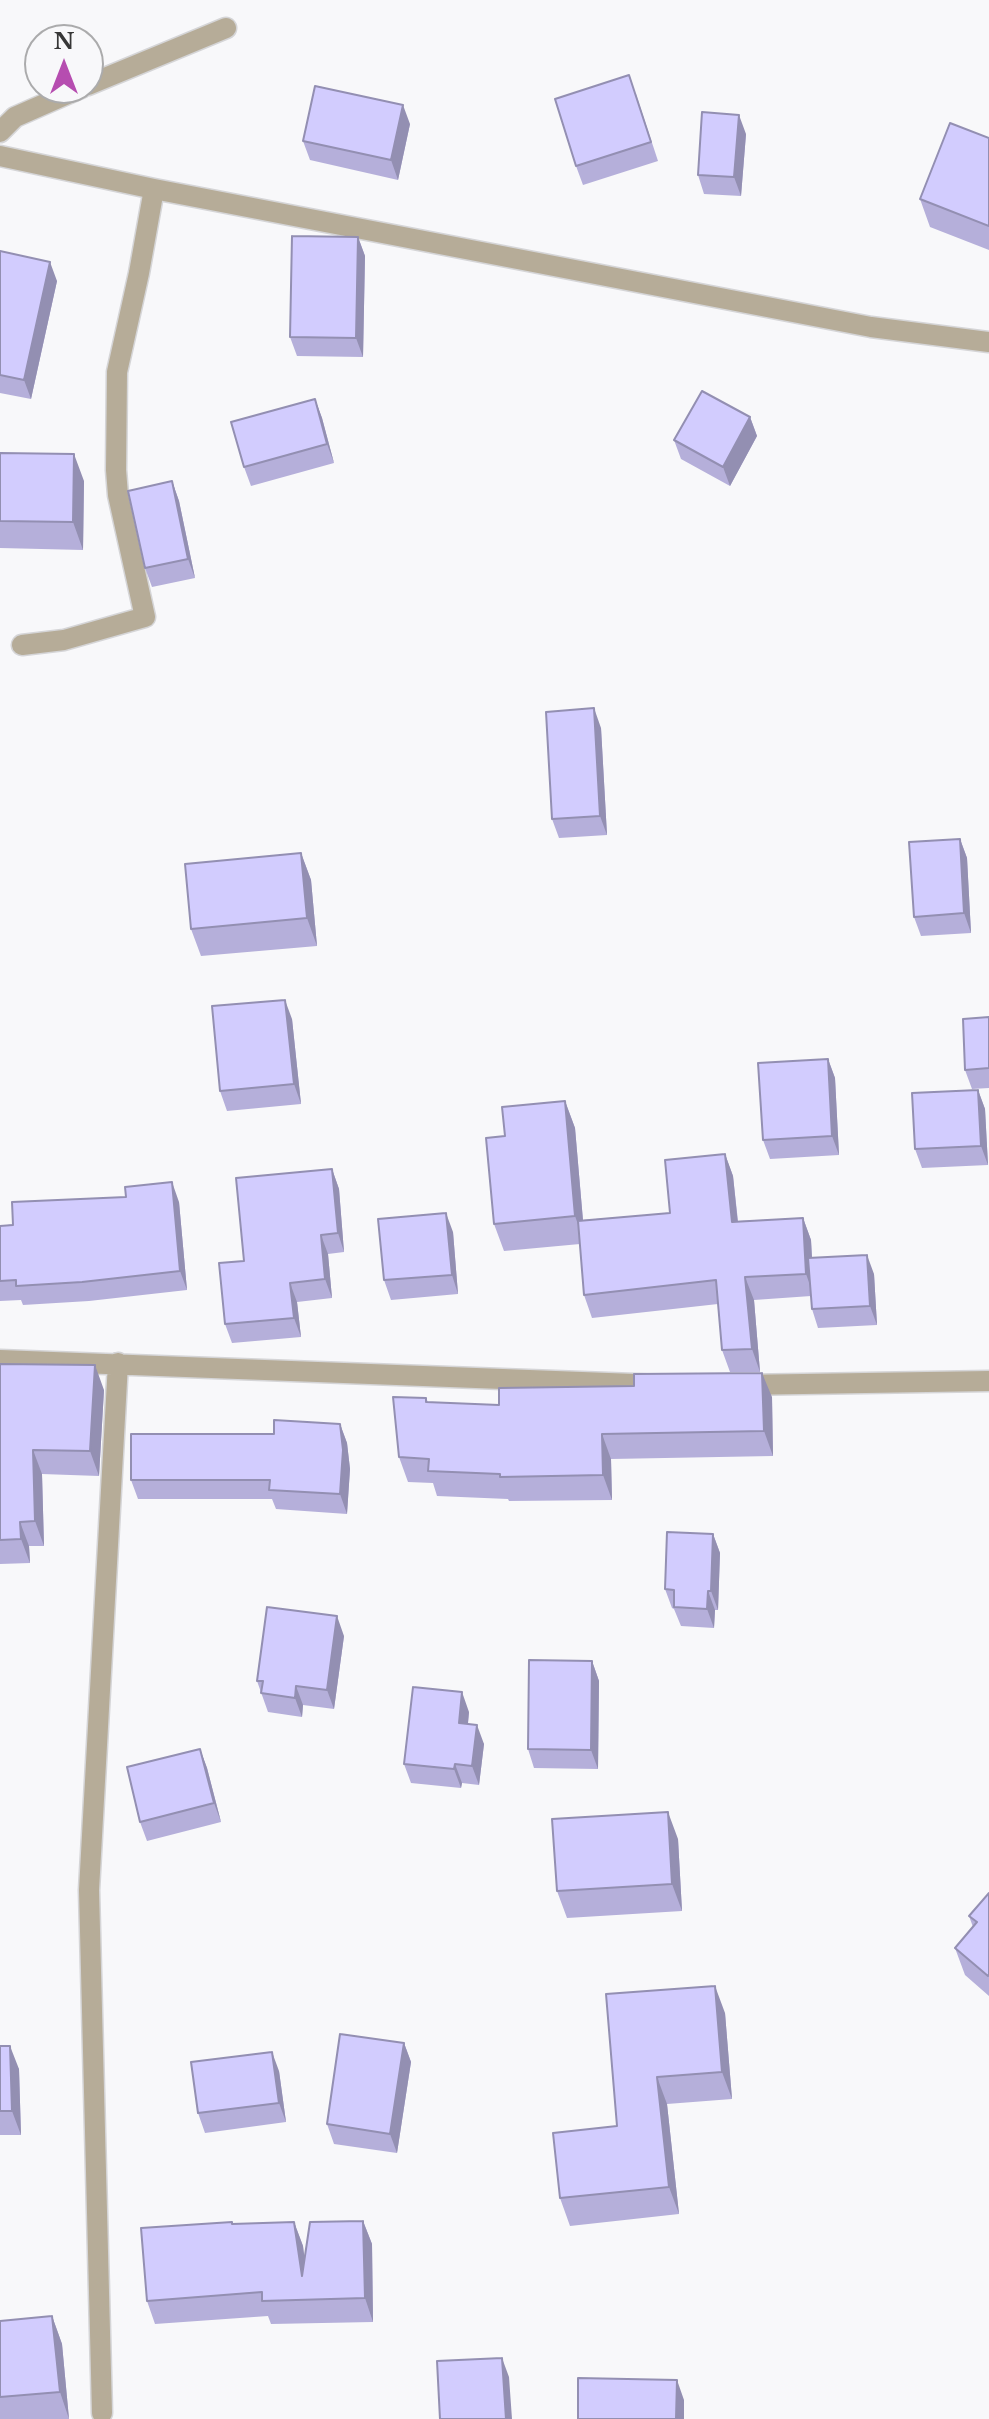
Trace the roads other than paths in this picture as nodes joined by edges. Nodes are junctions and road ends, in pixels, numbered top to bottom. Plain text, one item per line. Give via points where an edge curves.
1 (226, 28) dead end
2 (104, 78) edge
3 (45, 104) edge
4 (0, 132) edge
5 (0, 156) edge
6 (154, 189) junction
7 (989, 342) edge
8 (22, 645) dead end
9 (0, 1360) edge
10 (118, 1363) junction
11 (989, 1381) edge
12 (723, 1385) edge
13 (676, 1386) edge
14 (102, 2413) dead end

1 - 2 street
3 - 4 street via 15,117
5 - 6 street
6 - 7 street via 871,327
6 - 8 street via 117,372 118,495 145,617 64,640
9 - 10 street
10 - 13 street
10 - 14 street via 89,1890
11 - 12 street

